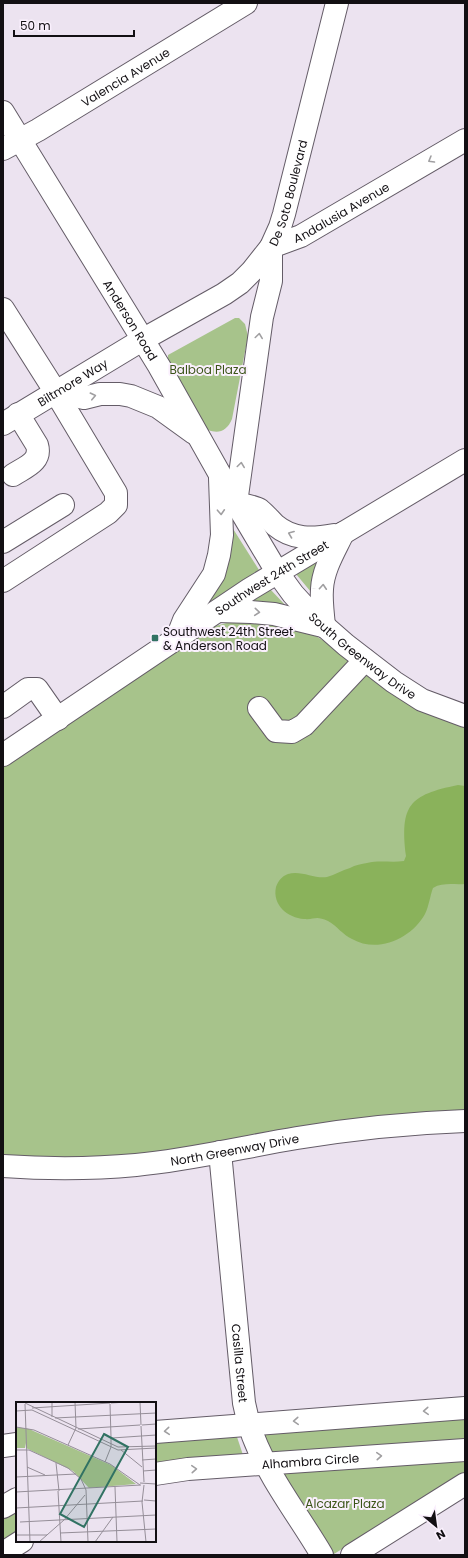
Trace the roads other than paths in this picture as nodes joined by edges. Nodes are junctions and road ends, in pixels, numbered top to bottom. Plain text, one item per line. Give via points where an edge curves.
1 (246, 3) edge
2 (337, 3) edge
3 (3, 112) edge
4 (465, 140) edge
5 (12, 144) edge
6 (270, 247) junction
7 (3, 309) edge
8 (142, 340) junction
9 (55, 391) junction
10 (11, 419) edge
11 (200, 439) junction
12 (465, 460) edge
13 (220, 473) junction
14 (13, 475) dead end
15 (236, 503) junction
16 (63, 504) dead end
17 (23, 530) junction
18 (343, 533) junction
19 (3, 542) edge
20 (41, 557) junction
21 (277, 572) junction
22 (3, 581) edge
23 (218, 611) junction
24 (324, 626) junction
25 (177, 638) junction
26 (364, 660) junction
27 (3, 707) edge
28 (259, 708) dead end
29 (465, 716) edge
30 (58, 718) junction
31 (5, 750) edge
32 (465, 1121) edge
33 (220, 1152) junction
34 (3, 1166) edge
35 (465, 1408) edge
36 (249, 1424) junction
37 (156, 1432) edge
38 (16, 1444) edge
39 (3, 1446) edge
40 (465, 1450) edge
41 (266, 1464) junction
42 (156, 1474) edge
43 (465, 1484) edge
44 (16, 1500) edge
45 (3, 1507) edge
46 (20, 1542) edge
47 (3, 1553) edge
48 (322, 1555) edge
49 (352, 1555) edge

1 - 5 street, Valencia Avenue
2 - 6 street, De Soto Boulevard via 284,214
3 - 5 street, Anderson Road
4 -> 6 street, Andalusia Avenue via 301,236
5 - 8 street, Anderson Road
6 - 8 street via 240,283
15 -> 6 street, De Soto Boulevard via 262,317 271,281
7 - 9 street
8 - 9 street, Biltmore Way
8 - 11 street, Anderson Road
9 - 10 street, Biltmore Way
9 -> 11 street via 84,398 100,394 136,397 158,407
9 - 20 street via 116,493 116,505 108,513
10 - 14 street via 39,450 35,461
11 - 13 street, Anderson Road
12 - 18 street, Southwest 24th Street
13 - 15 street, Anderson Road
13 -> 25 street via 220,555 214,574 184,620
18 -> 15 street via 303,538 276,526 259,509
15 - 21 street, Anderson Road
16 - 17 street
17 - 19 street
17 - 20 street
18 - 21 street, Southwest 24th Street
24 -> 18 street via 323,580
20 - 22 street
21 - 23 street, Southwest 24th Street
21 - 24 street, South Greenway Drive
23 -> 24 street via 262,612
23 - 25 street, Southwest 24th Street
24 - 26 street, South Greenway Drive
25 - 30 street, Southwest 24th Street
26 - 28 street via 304,725 292,732 276,731
26 - 29 street, South Greenway Drive via 422,700
27 - 30 street via 28,689 37,689
30 - 31 street, Southwest 24th Street
32 - 33 street, North Greenway Drive via 356,1130
33 - 34 street, North Greenway Drive via 115,1166
33 - 36 street, Casilla Street via 244,1403
35 -> 36 street
36 -> 37 street
36 - 41 street, Casilla Street
38 - 39 street
41 -> 40 street, Alhambra Circle
42 -> 41 street, Alhambra Circle
41 - 48 street, Casilla Street
43 - 49 street
44 - 45 street
46 - 47 street

